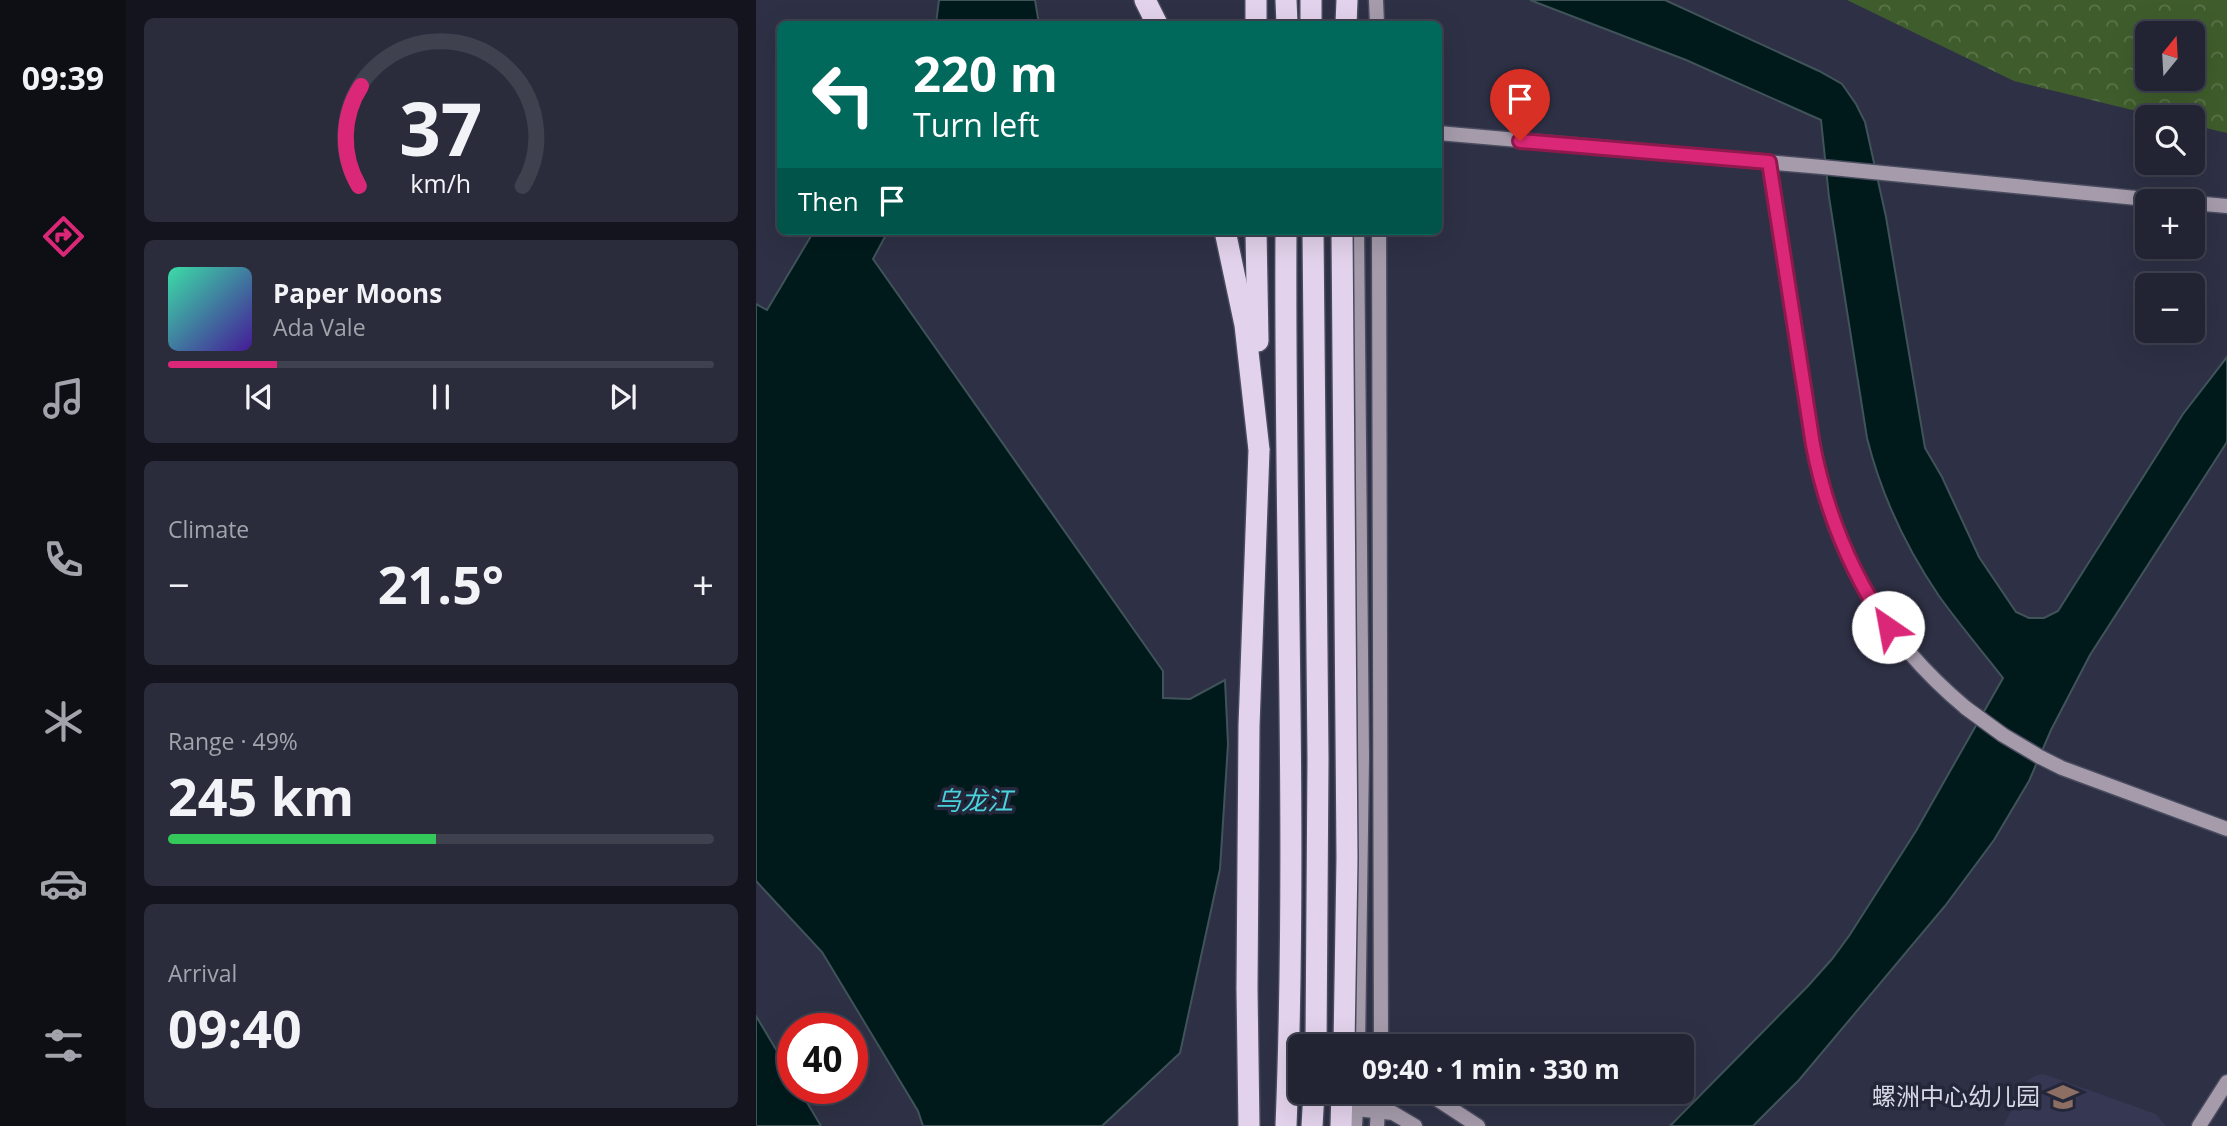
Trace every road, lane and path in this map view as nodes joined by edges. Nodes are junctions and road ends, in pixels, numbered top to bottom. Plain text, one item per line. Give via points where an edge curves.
1 (1145, 0) edge
2 (1256, 0) edge
3 (1286, 0) edge
4 (1311, 0) edge
5 (1347, 0) edge
6 (1354, 0) edge
7 (1376, 0) edge
8 (1156, 21) edge
9 (1256, 21) edge
10 (1287, 21) edge
11 (1311, 21) edge
12 (1346, 21) edge
13 (1355, 21) edge
14 (1377, 21) edge
15 (1442, 133) edge
16 (1769, 162) junction
17 (2135, 198) edge
18 (2205, 205) edge
19 (2227, 206) edge
20 (1227, 235) edge
21 (1256, 235) edge
22 (1286, 235) edge
23 (1313, 235) edge
24 (1342, 235) edge
25 (1357, 235) edge
26 (1379, 235) edge
27 (1259, 450) junction
28 (2227, 828) edge
29 (1316, 1034) edge
30 (1344, 1034) edge
31 (1359, 1034) edge
32 (1381, 1034) edge
33 (2227, 1082) edge
34 (1313, 1104) edge
35 (1342, 1104) edge
36 (1356, 1104) edge
37 (1378, 1104) edge
38 (1444, 1104) edge
39 (1356, 1109) junction
40 (1378, 1110) junction
41 (1249, 1126) edge
42 (1286, 1126) edge
43 (1312, 1126) edge
44 (1341, 1126) edge
45 (1355, 1126) edge
46 (1377, 1126) edge
47 (1415, 1126) edge
48 (1478, 1126) edge
49 (2199, 1126) edge

1 - 8 highway
2 - 9 highway
3 - 10 highway
4 - 11 highway
5 - 12 highway
6 - 13 street
7 - 14 street
15 - 16 street
16 - 17 street
16 - 28 street, bridge via 1823,489 1854,571 1888,627 1931,678 1994,730 2039,757
18 - 19 street
20 - 27 highway via 1245,325
21 - 27 highway
22 - 42 highway, bridge via 1290,690
23 - 29 highway, bridge
24 - 30 highway, bridge
25 - 31 street via 1362,757
26 - 32 street
27 - 41 highway, bridge via 1249,726
33 - 49 street
34 - 43 highway
35 - 44 highway
36 - 39 street
37 - 40 street
38 - 48 street
39 - 40 street
39 - 45 street
40 - 46 street
40 - 47 street via 1392,1112

